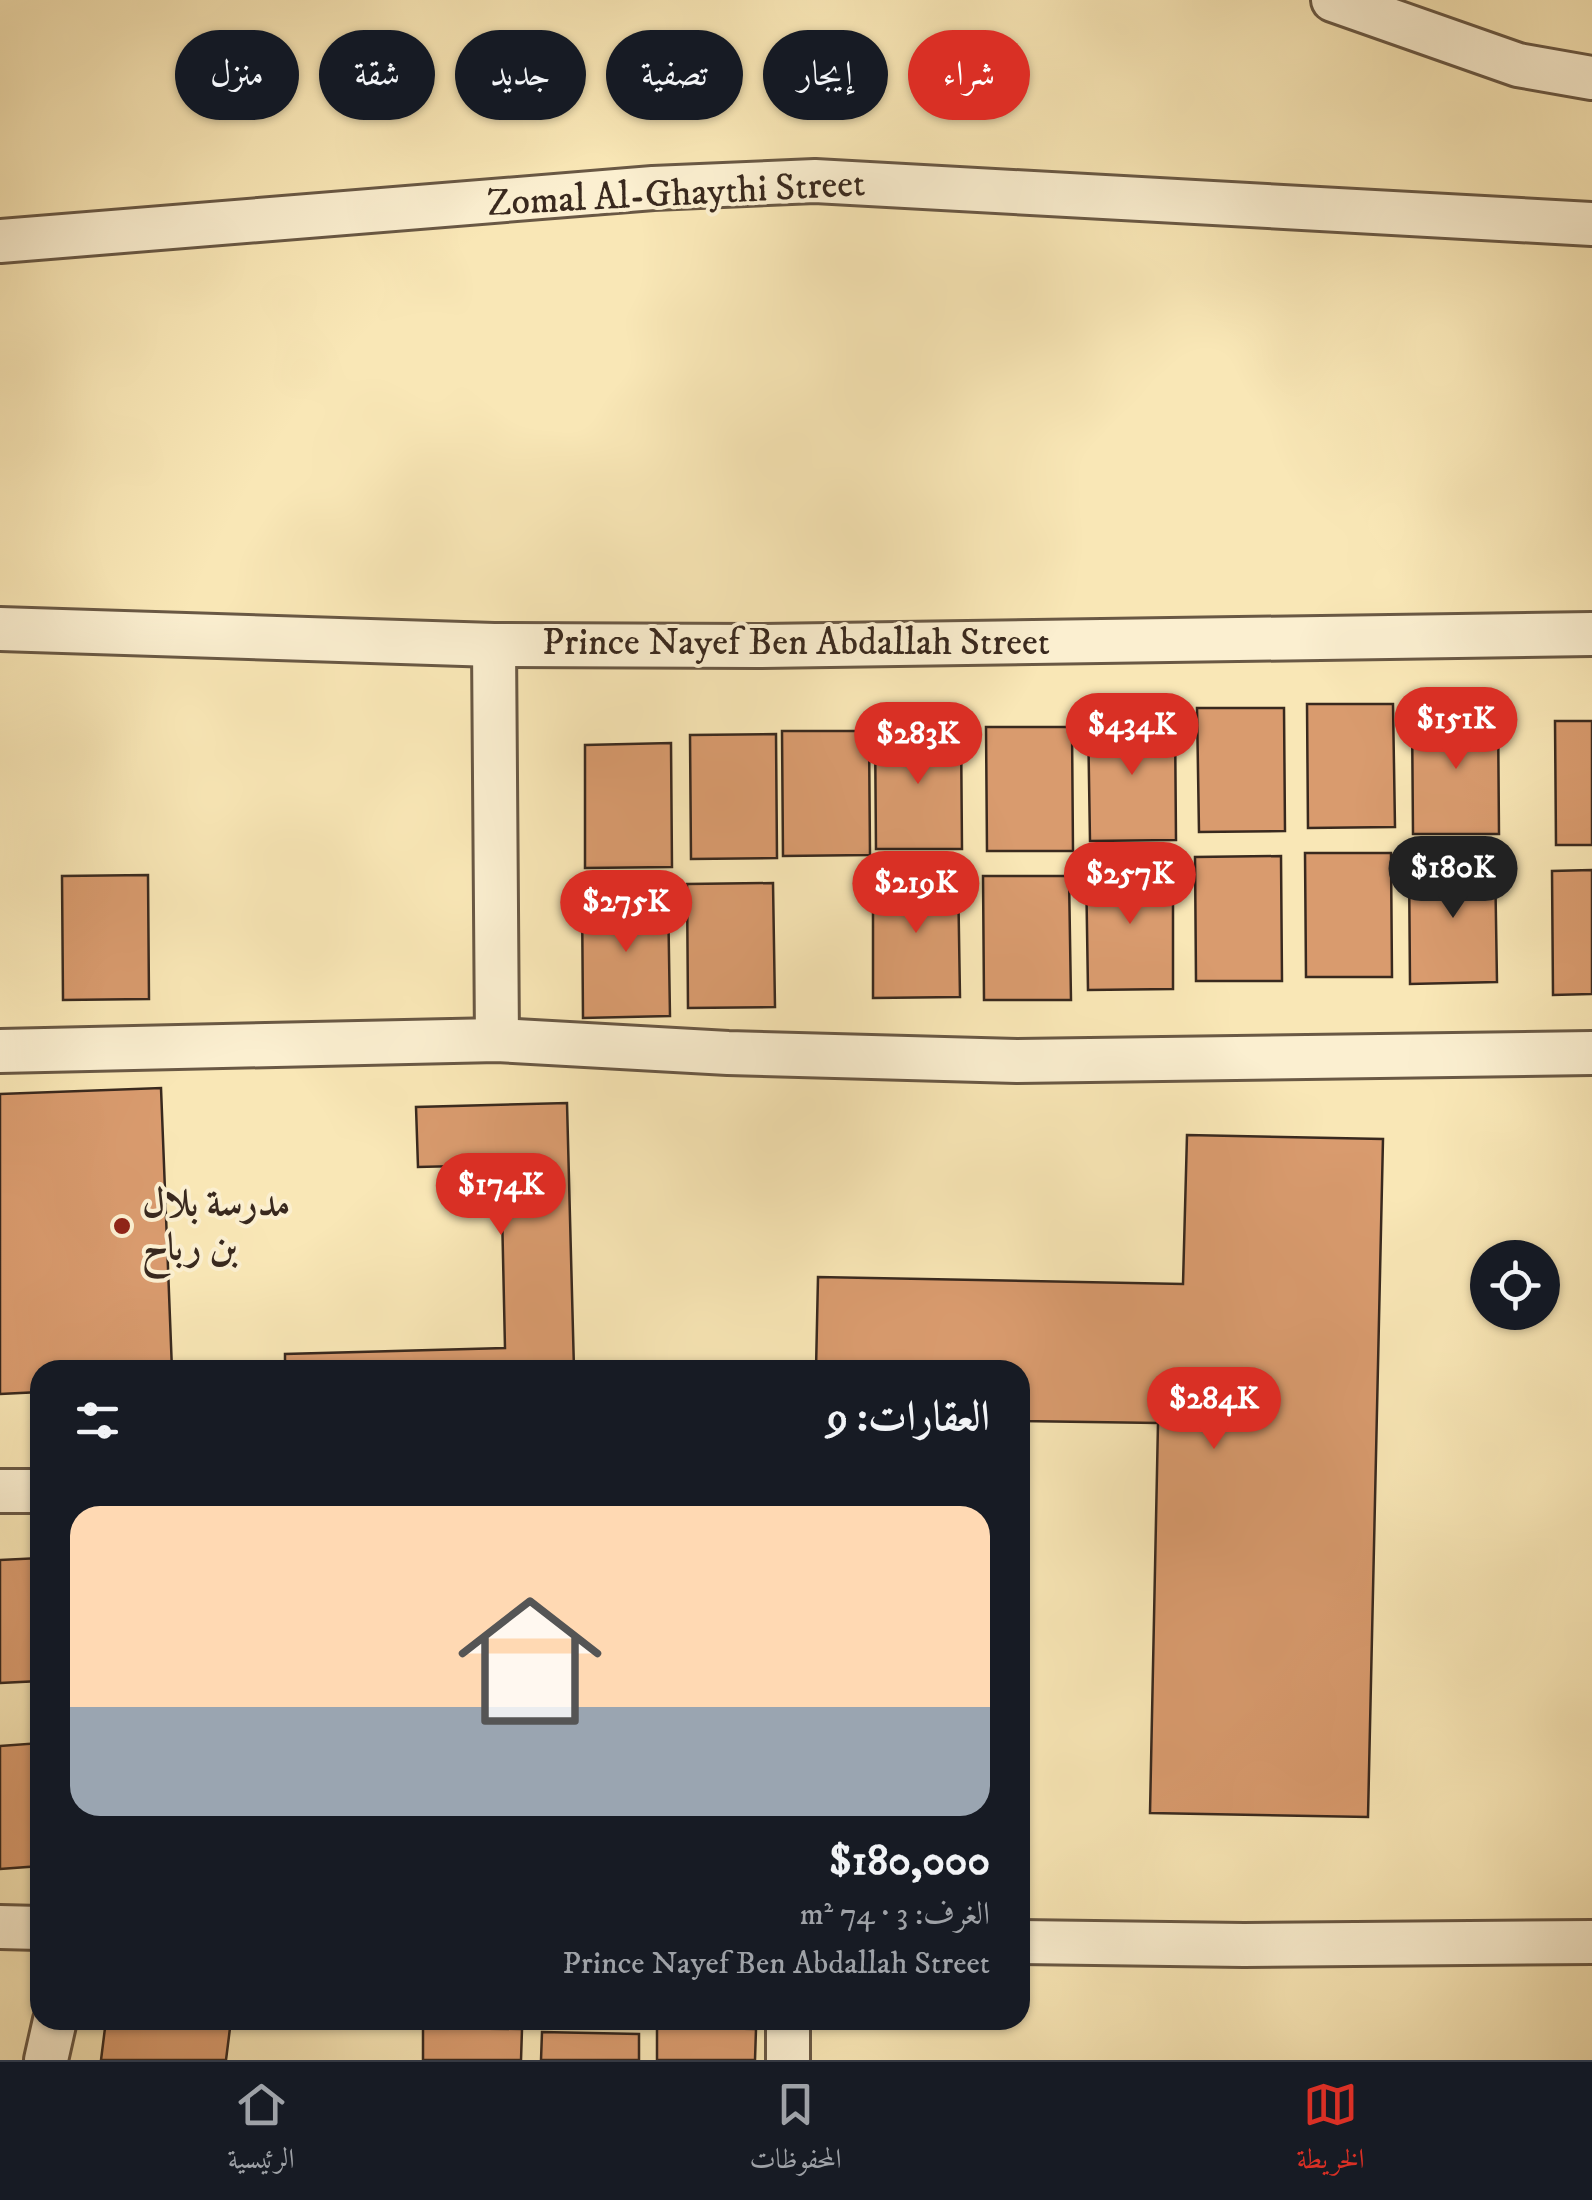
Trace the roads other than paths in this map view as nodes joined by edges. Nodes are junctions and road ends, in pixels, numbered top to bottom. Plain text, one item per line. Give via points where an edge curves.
1 (1333, 0) edge
2 (1592, 78) edge
3 (1592, 224) edge
4 (0, 241) edge
5 (0, 629) edge
6 (1592, 634) edge
7 (494, 645) junction
8 (497, 1040) junction
9 (0, 1051) edge
10 (1592, 1053) edge
11 (30, 1490) edge
12 (0, 1491) edge
13 (0, 1927) edge
14 (30, 1928) edge
15 (1030, 1942) edge
16 (1592, 1942) edge
17 (54, 2030) edge
18 (788, 2030) edge
19 (46, 2060) edge
20 (788, 2060) edge

1 - 2 street via 1518,64
3 - 4 street, Zomal Al-Ghaythi Street via 815,181
5 - 7 street, Prince Nayef Ben Abdallah Street
6 - 7 street, Prince Nayef Ben Abdallah Street
7 - 8 street
8 - 9 street
8 - 10 street via 1017,1061
11 - 12 street
13 - 14 street
15 - 16 street
17 - 19 street
18 - 20 street

